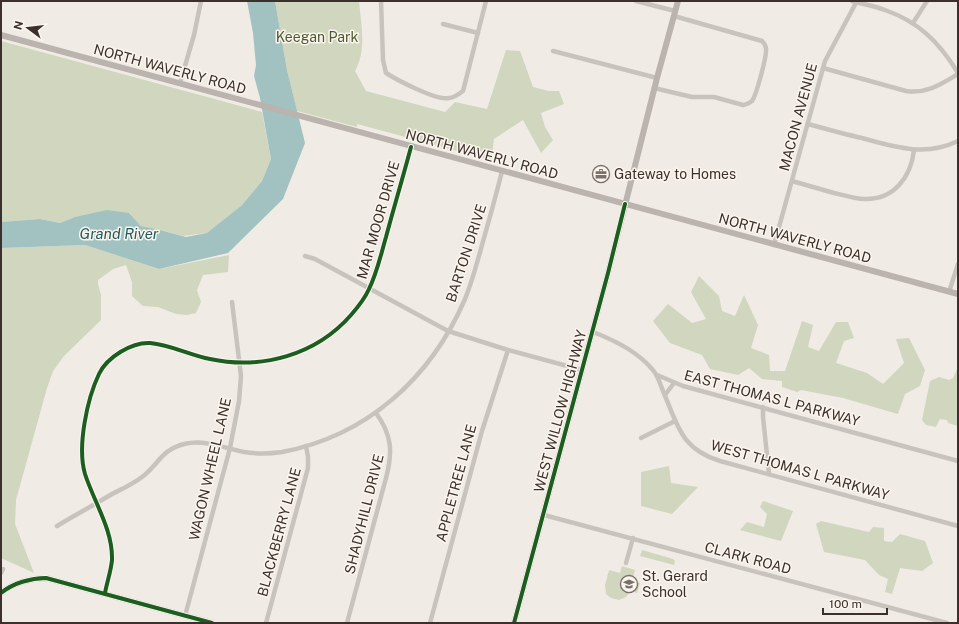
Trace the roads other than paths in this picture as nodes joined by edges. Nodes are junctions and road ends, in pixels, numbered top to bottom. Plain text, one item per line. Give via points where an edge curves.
1 (201, 1) edge
2 (381, 1) edge
3 (486, 1) edge
4 (636, 1) edge
5 (678, 1) edge
6 (928, 1) edge
7 (855, 2) edge
8 (674, 13) junction
9 (913, 23) junction
10 (443, 24) dead end
11 (478, 33) junction
12 (1, 35) edge
13 (553, 51) dead end
14 (823, 68) junction
15 (958, 73) edge
16 (657, 78) junction
17 (180, 83) junction
18 (654, 88) junction
19 (808, 124) junction
20 (958, 141) edge
21 (411, 147) junction
22 (914, 150) junction
23 (502, 171) junction
24 (792, 181) junction
25 (625, 204) junction
26 (774, 245) junction
27 (305, 256) dead end
28 (958, 264) edge
29 (369, 290) junction
30 (949, 292) junction
31 (958, 294) edge
32 (232, 302) dead end
33 (448, 331) junction
34 (593, 332) junction
35 (508, 350) junction
36 (240, 363) junction
37 (582, 370) junction
38 (657, 375) junction
39 (674, 383) junction
40 (665, 394) junction
41 (763, 407) junction
42 (376, 413) junction
43 (675, 422) junction
44 (641, 438) dead end
45 (306, 446) junction
46 (230, 448) junction
47 (958, 461) edge
48 (769, 474) junction
49 (97, 503) junction
50 (544, 515) junction
51 (57, 526) dead end
52 (958, 526) edge
53 (632, 538) junction
54 (626, 563) dead end
55 (105, 593) junction
56 (1, 594) edge
57 (185, 616) junction
58 (210, 623) edge
59 (266, 623) edge
60 (347, 623) edge
61 (430, 623) edge
62 (514, 623) edge
63 (947, 623) edge

1 - 17 street via 196,30
2 - 11 street via 383,60 386,73 441,98 449,99 463,91
3 - 11 street
4 - 8 street
5 - 8 main road, WEST WILLOW HIGHWAY
6 - 9 street
7 - 9 street via 883,10
7 - 14 street, MACON AVENUE
8 - 16 main road, WEST WILLOW HIGHWAY
8 - 18 street via 762,41 765,44 766,55 756,93 751,102 743,105 714,97 692,97
9 - 15 street via 940,47
10 - 11 street
12 - 17 main road, NORTH WAVERLY ROAD
13 - 16 street
14 - 15 street via 918,92 932,89
14 - 19 street, MACON AVENUE
16 - 18 main road, WEST WILLOW HIGHWAY
17 - 21 main road, NORTH WAVERLY ROAD
18 - 25 main road, WEST WILLOW HIGHWAY
19 - 22 street via 892,147
19 - 24 street, MACON AVENUE
20 - 22 street via 936,148
21 - 23 main road, NORTH WAVERLY ROAD
21 - 29 street, MAR MOOR DRIVE
22 - 24 street via 910,170 904,179 897,188 876,199 853,198
23 - 25 main road, NORTH WAVERLY ROAD
23 - 33 street, BARTON DRIVE via 470,285
24 - 26 street, MACON AVENUE
25 - 26 main road, NORTH WAVERLY ROAD
25 - 34 main road, WEST WILLOW HIGHWAY
26 - 30 main road, NORTH WAVERLY ROAD
27 - 29 street via 315,259
28 - 30 street
29 - 33 street
29 - 36 street, MAR MOOR DRIVE via 345,322 312,347 284,358
30 - 31 main road, NORTH WAVERLY ROAD
32 - 36 street, WAGON WHEEL LANE
33 - 35 street
33 - 42 street, BARTON DRIVE via 422,370 402,392
34 - 37 main road, WEST WILLOW HIGHWAY
34 - 38 street, EAST THOMAS L PARKWAY via 628,348
35 - 37 street
35 - 61 street, APPLETREE LANE via 482,431
36 - 46 street, WAGON WHEEL LANE via 239,402
36 - 49 street, MAR MOOR DRIVE via 212,360 149,343 129,348 106,363 95,384 81,443 85,474
37 - 50 main road, WEST WILLOW HIGHWAY
38 - 39 street, EAST THOMAS L PARKWAY
38 - 40 street, WEST THOMAS L PARKWAY
39 - 40 street
39 - 41 street, EAST THOMAS L PARKWAY
40 - 43 street, WEST THOMAS L PARKWAY
41 - 47 street, EAST THOMAS L PARKWAY
41 - 48 street
42 - 45 street, BARTON DRIVE via 342,432
42 - 60 street, SHADYHILL DRIVE via 386,431 391,458
43 - 44 street
43 - 48 street, WEST THOMAS L PARKWAY via 686,440 700,453
45 - 46 street, BARTON DRIVE via 262,454
45 - 59 street, BLACKBERRY LANE via 308,468
46 - 49 street, BARTON DRIVE via 203,442 184,444 161,457 142,477
46 - 57 street, WAGON WHEEL LANE
48 - 52 street, WEST THOMAS L PARKWAY
49 - 51 street, BARTON DRIVE
49 - 55 street, MAR MOOR DRIVE via 110,540 112,558
50 - 53 street, CLARK ROAD
50 - 62 main road, WEST WILLOW HIGHWAY
53 - 54 street
53 - 63 street, CLARK ROAD
55 - 56 main road via 37,578 25,581
55 - 57 main road
57 - 58 main road

